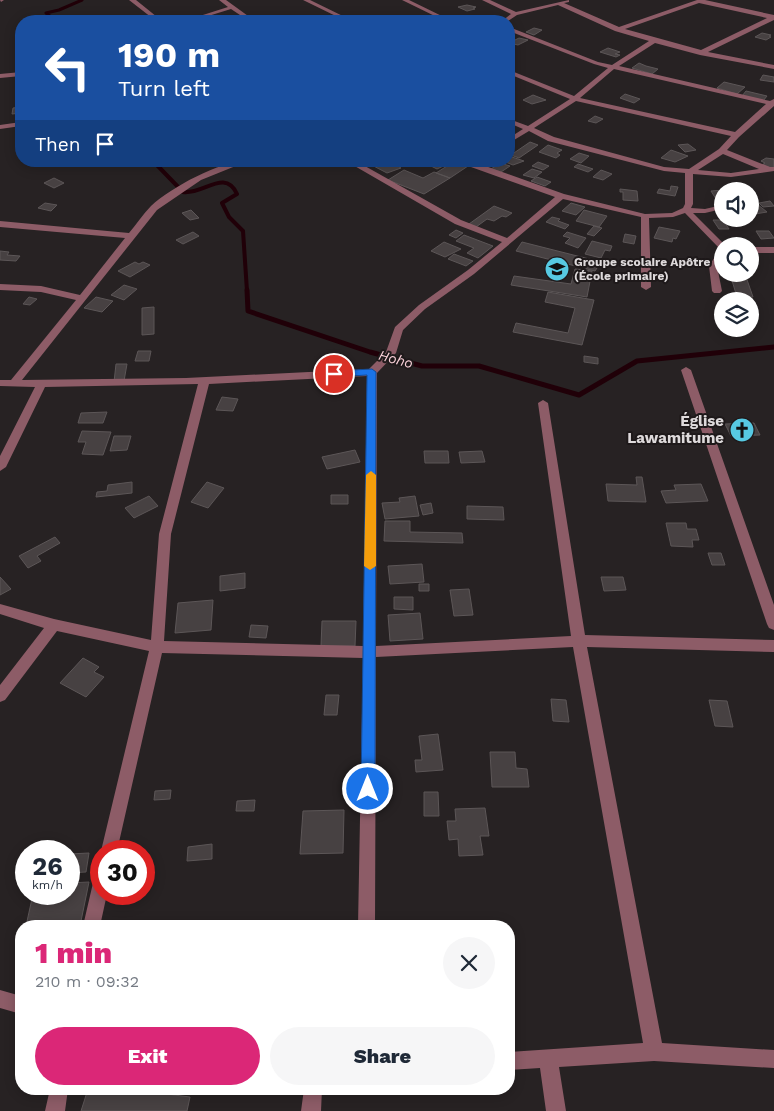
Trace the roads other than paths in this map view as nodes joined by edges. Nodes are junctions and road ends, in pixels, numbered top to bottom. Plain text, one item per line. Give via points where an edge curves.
1 (132, 0) edge
2 (222, 0) edge
3 (306, 0) edge
4 (405, 0) edge
5 (485, 0) edge
6 (701, 0) edge
7 (565, 1) edge
8 (232, 7) junction
9 (515, 14) joint
10 (149, 15) edge
11 (206, 15) edge
12 (243, 15) edge
13 (337, 15) edge
14 (437, 15) edge
15 (773, 18) edge
16 (618, 30) junction
17 (515, 32) edge
18 (653, 41) junction
19 (700, 53) junction
20 (613, 67) junction
21 (774, 67) edge
22 (515, 74) edge
23 (15, 75) edge
24 (0, 76) edge
25 (575, 98) junction
26 (773, 103) edge
27 (515, 124) edge
28 (15, 125) edge
29 (0, 127) edge
30 (526, 129) junction
31 (736, 135) junction
32 (515, 137) edge
33 (722, 151) junction
34 (228, 167) edge
35 (361, 167) edge
36 (480, 167) edge
37 (772, 171) edge
38 (689, 172) junction
39 (562, 196) junction
40 (714, 209) edge
41 (686, 210) junction
42 (645, 216) junction
43 (0, 224) edge
44 (130, 236) junction
45 (714, 239) edge
46 (508, 241) junction
47 (759, 250) edge
48 (774, 250) edge
49 (716, 282) edge
50 (0, 286) edge
51 (646, 287) dead end
52 (717, 291) dead end
53 (81, 298) junction
54 (686, 370) dead end
55 (372, 372) junction
56 (204, 382) junction
57 (0, 383) edge
58 (14, 383) junction
59 (41, 385) junction
60 (543, 402) dead end
61 (0, 467) edge
62 (0, 609) edge
63 (774, 624) edge
64 (54, 625) junction
65 (579, 641) junction
66 (774, 646) edge
67 (157, 647) junction
68 (369, 652) junction
69 (0, 696) edge
70 (112, 840) edge
71 (96, 905) edge
72 (92, 920) edge
73 (367, 920) edge
74 (0, 999) edge
75 (15, 1003) edge
76 (654, 1052) junction
77 (548, 1059) junction
78 (774, 1059) edge
79 (515, 1062) edge
80 (58, 1095) edge
81 (313, 1095) edge
82 (55, 1111) edge
83 (311, 1111) edge
84 (556, 1111) edge

1 - 10 street
2 - 8 street
3 - 13 street
4 - 14 street
5 - 9 street
6 - 15 street
6 - 16 street
7 - 9 street
7 - 16 street via 590,20
8 - 11 street
8 - 12 street
15 - 19 street
16 - 18 street
17 - 20 street
18 - 19 street
18 - 20 street
19 - 21 street
20 - 25 street
20 - 26 street
22 - 25 street
23 - 24 street
25 - 30 street
25 - 31 street
26 - 31 street
27 - 30 street
28 - 29 street
30 - 32 street
30 - 38 street via 546,135 551,140 664,169
31 - 33 street
33 - 37 street
33 - 38 street
34 - 44 street via 198,178 154,208
35 - 46 street via 458,222
36 - 39 street
37 - 38 street via 731,175
38 - 41 street via 689,204
39 - 42 street
39 - 46 street
40 - 41 street
41 - 42 street via 673,215
41 - 45 street
42 - 51 street
43 - 44 street
44 - 53 street
46 - 55 street via 472,272 422,306 398,329 388,356
47 - 48 street
49 - 52 street
50 - 53 street via 41,289
53 - 58 street
54 - 63 street
55 - 56 street
55 - 68 street
56 - 59 street
56 - 67 street via 165,534
57 - 58 street
58 - 59 street
59 - 61 street
60 - 65 street
62 - 64 street
64 - 67 street
64 - 69 street
65 - 66 street
65 - 68 street
65 - 76 street
67 - 68 street
67 - 70 street
68 - 73 street
71 - 72 street
74 - 75 street
76 - 77 street
76 - 78 street
77 - 79 street
77 - 84 street
80 - 82 street
81 - 83 street

